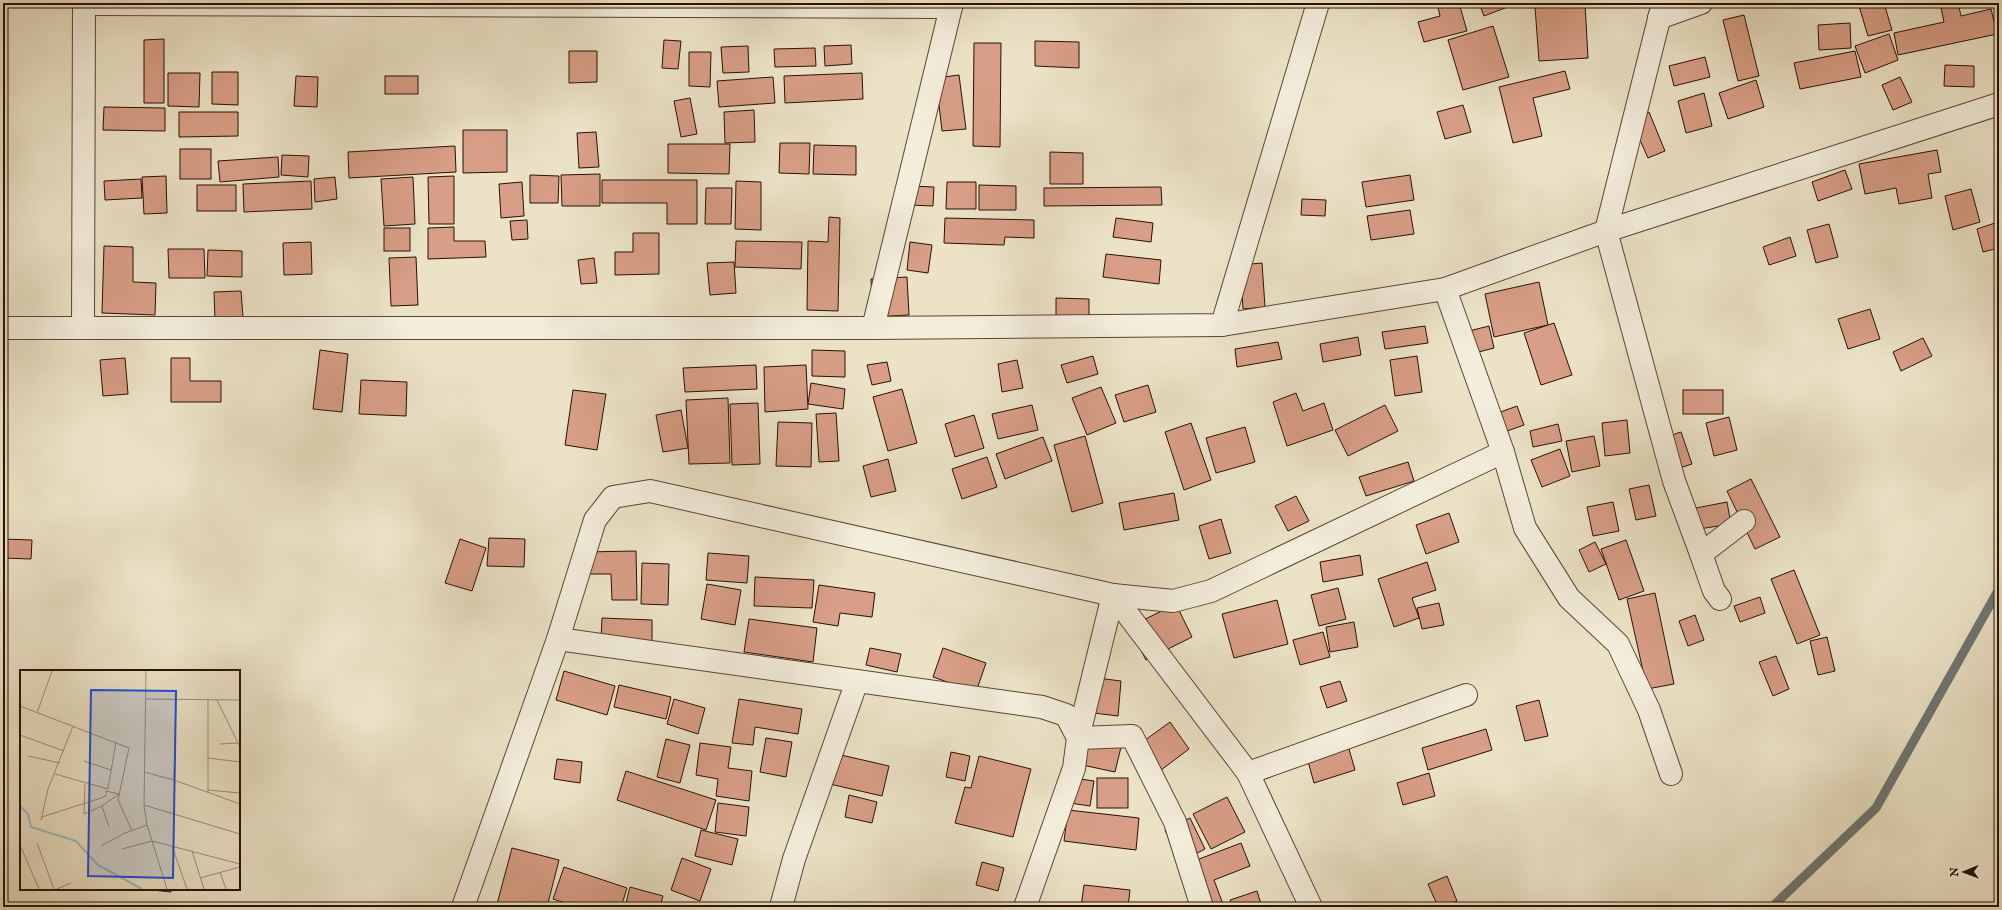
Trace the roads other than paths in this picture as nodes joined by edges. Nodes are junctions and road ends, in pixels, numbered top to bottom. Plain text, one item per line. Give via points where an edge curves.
1 (84, 3) edge
2 (1318, 3) edge
3 (1701, 3) edge
4 (951, 5) edge
5 (1661, 10) edge
6 (1999, 104) edge
7 (1606, 230) junction
8 (1445, 289) junction
9 (1222, 325) junction
10 (3, 328) edge
11 (83, 328) junction
12 (873, 328) junction
13 (1503, 452) junction
14 (1744, 521) dead end
15 (1701, 554) junction
16 (1113, 595) junction
17 (1720, 599) dead end
18 (558, 639) junction
19 (857, 681) junction
20 (1466, 695) dead end
21 (1078, 738) junction
22 (1248, 773) junction
23 (1671, 774) dead end
24 (463, 907) edge
25 (781, 907) edge
26 (1025, 907) edge
27 (1202, 907) edge
28 (1311, 907) edge

1 - 4 street
1 - 11 street
2 - 9 street
3 - 5 street
4 - 12 street
5 - 7 street
6 - 7 street
7 - 8 street
7 - 15 street via 1674,481
8 - 9 street
8 - 13 street
9 - 12 street
10 - 11 street
11 - 12 street
13 - 16 street via 1211,591 1173,601
13 - 23 street via 1525,528 1569,598 1618,644 1650,710
14 - 15 street
15 - 17 street via 1714,591
16 - 18 street via 650,491 613,497 595,520
16 - 21 street
16 - 22 street
18 - 19 street
18 - 24 street
19 - 21 street via 1042,708 1066,715
19 - 25 street via 794,859
20 - 22 street
21 - 26 street via 1074,768
21 - 27 street via 1132,736 1175,822
22 - 28 street

